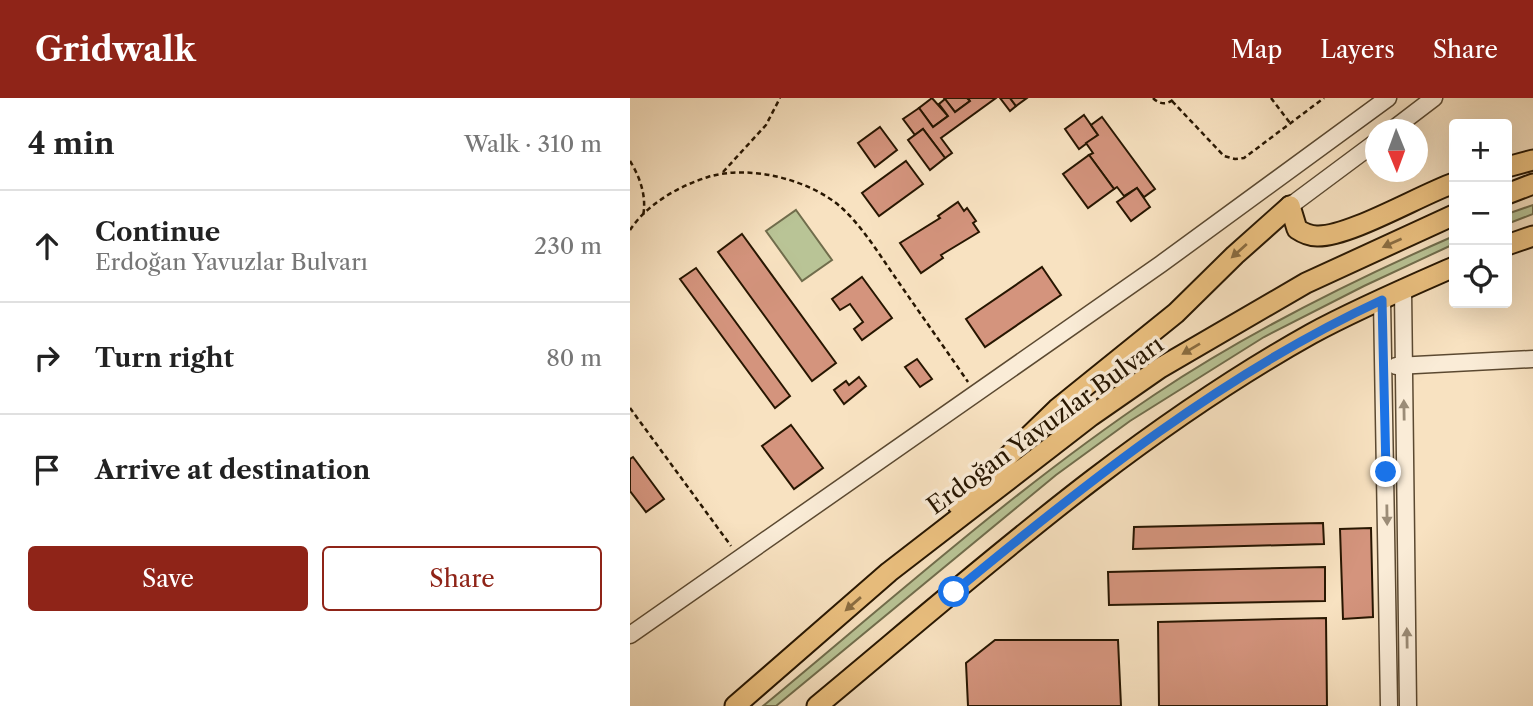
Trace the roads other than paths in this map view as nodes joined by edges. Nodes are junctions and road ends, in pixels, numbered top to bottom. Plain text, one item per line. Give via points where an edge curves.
1 (1388, 98) edge
2 (1434, 98) edge
3 (1406, 119) edge
4 (1365, 150) edge
5 (1533, 160) edge
6 (1512, 166) edge
7 (1533, 184) edge
8 (1449, 185) edge
9 (1512, 192) edge
10 (1290, 206) junction
11 (1449, 217) edge
12 (1533, 236) edge
13 (1512, 243) edge
14 (1449, 269) edge
15 (1402, 290) junction
16 (1382, 300) junction
17 (1533, 359) edge
18 (1404, 365) junction
19 (1383, 366) junction
20 (889, 572) junction
21 (630, 635) edge
22 (735, 706) edge
23 (817, 706) edge
24 (1389, 706) edge
25 (1408, 706) edge

1 - 21 street via 1161,264
2 - 3 street
4 - 10 street
5 - 6 main road
7 - 9 main road
8 - 10 main road via 1358,225 1317,236 1297,229
10 -> 20 main road via 1176,313 1057,409
11 -> 20 main road, Erdoğan Yavuzlar Bulvarı via 1306,283 1160,368
12 - 13 main road
14 - 15 main road
15 - 16 main road
15 - 18 street
16 - 19 street
16 - 23 main road via 1261,364 1122,457
17 - 18 street
18 - 19 street
25 -> 18 street
19 -> 24 street
20 -> 22 main road, Erdoğan Yavuzlar Bulvarı

